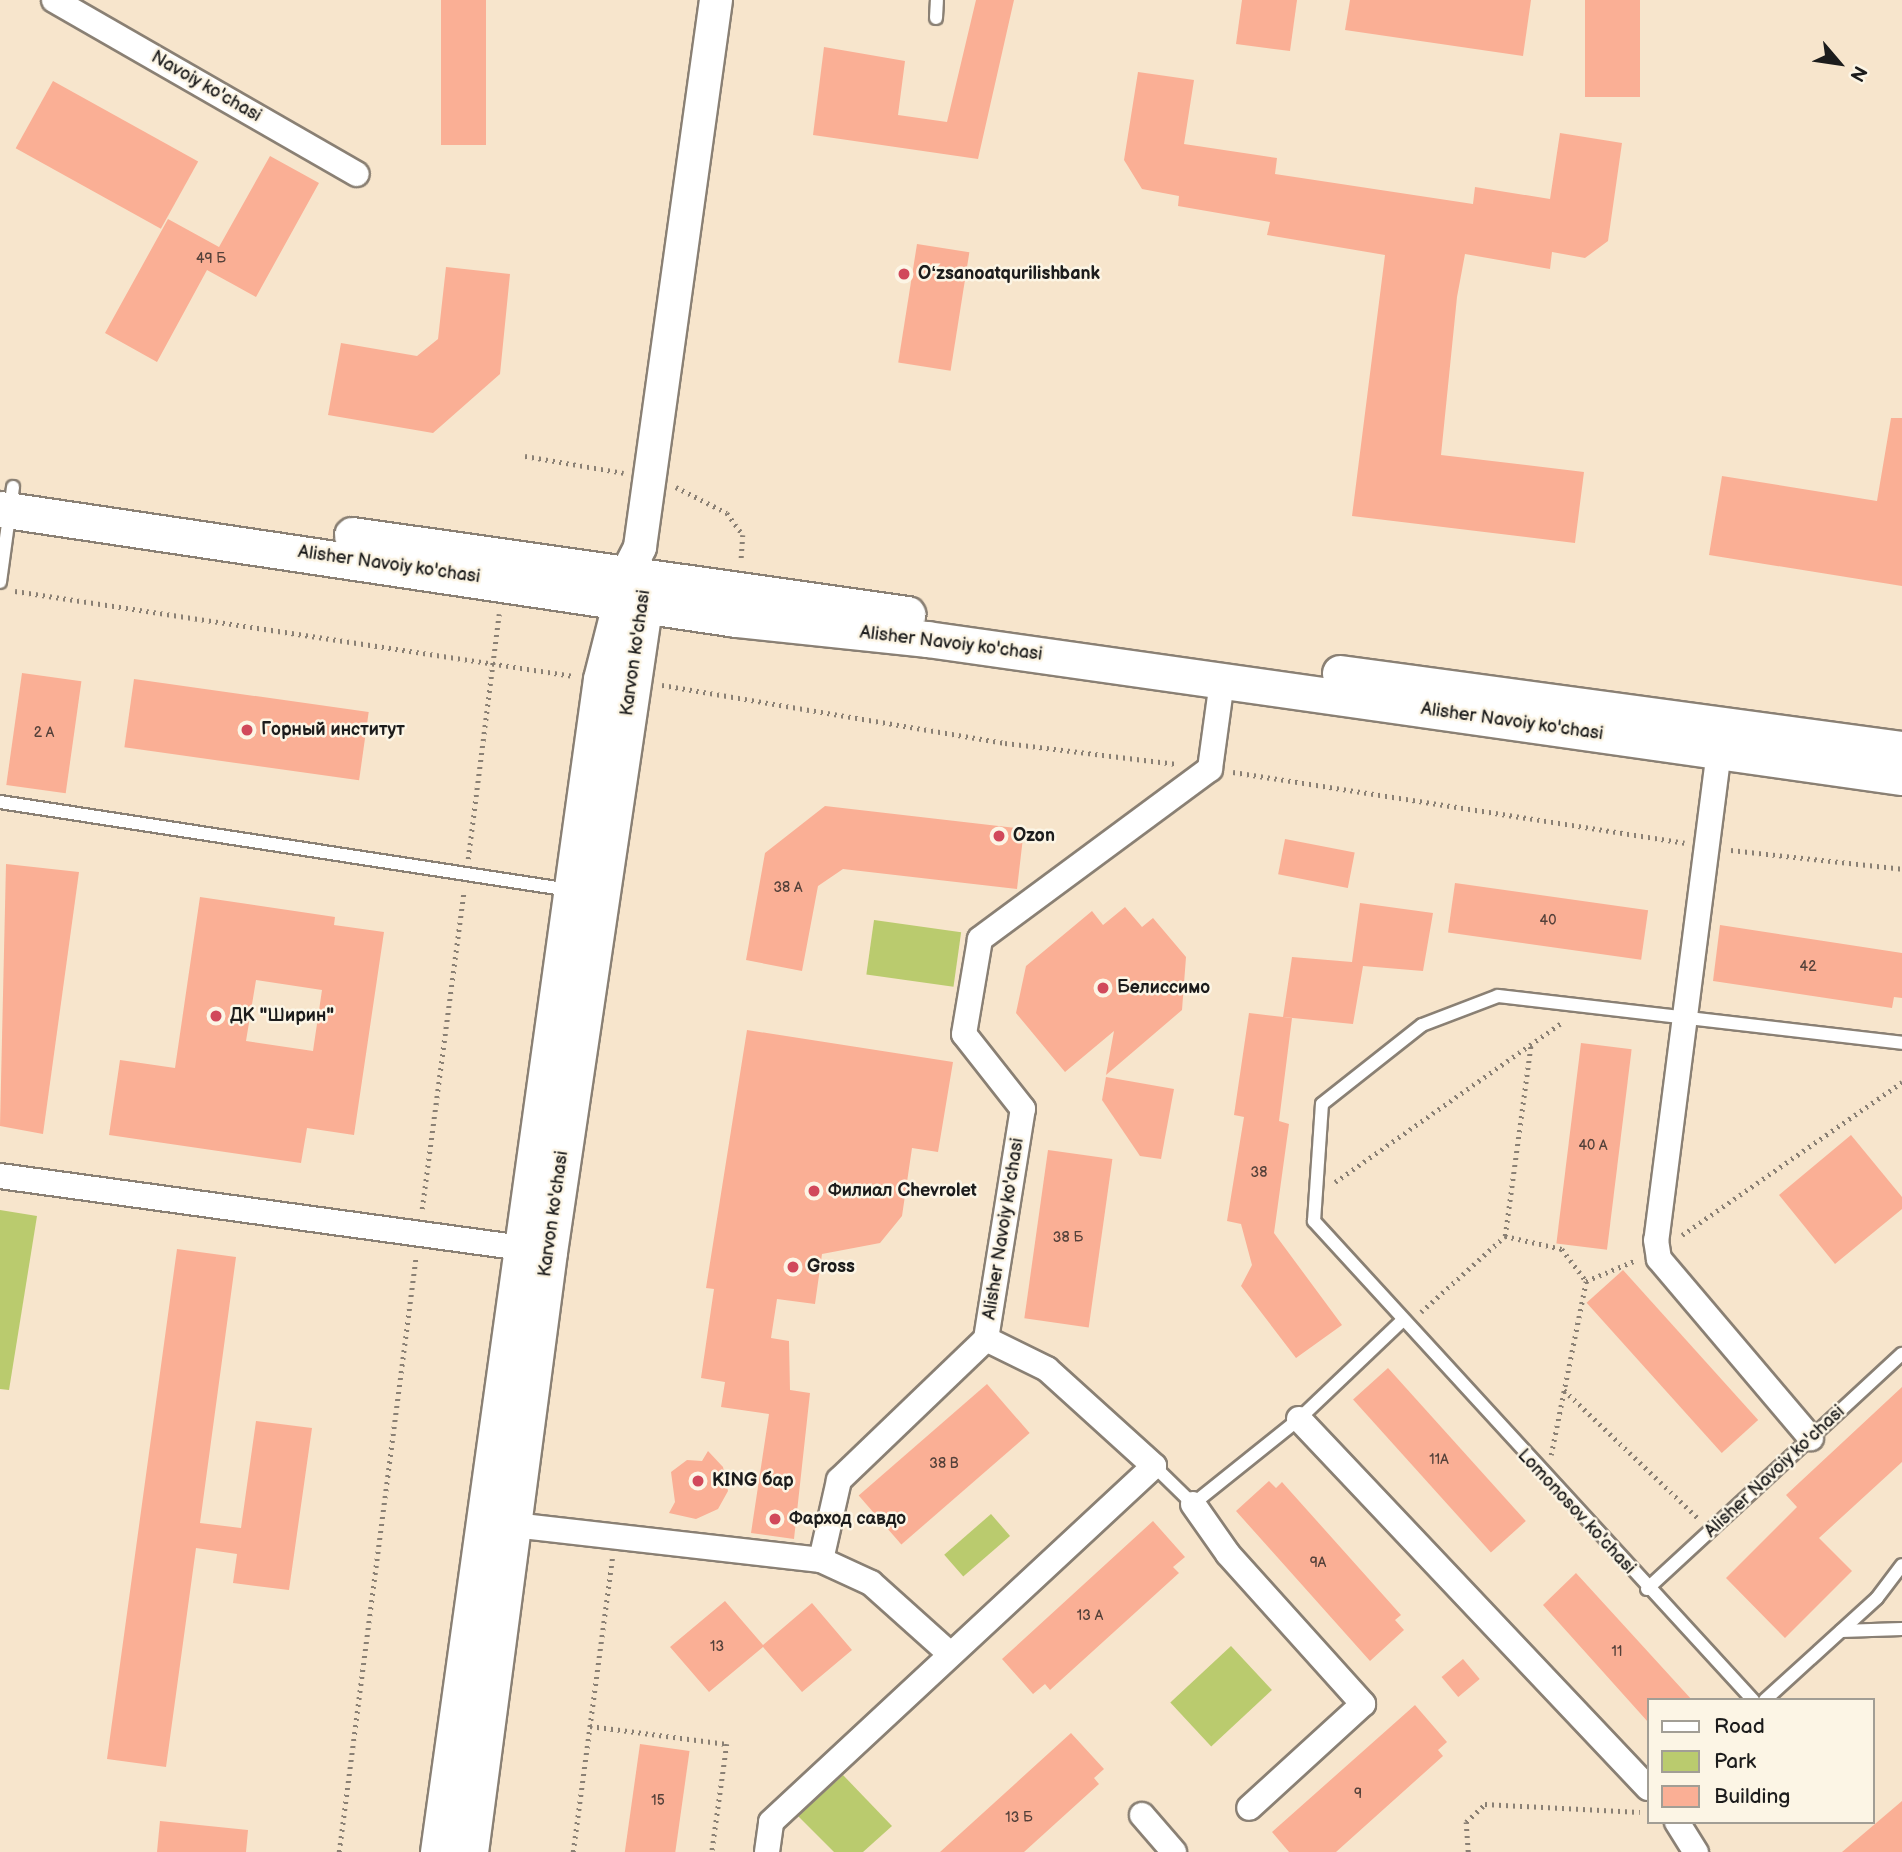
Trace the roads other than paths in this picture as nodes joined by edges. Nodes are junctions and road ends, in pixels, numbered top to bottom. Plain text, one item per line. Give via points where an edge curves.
1 (54, 0) edge
2 (716, 0) edge
3 (936, 0) edge
4 (936, 19) dead end
5 (357, 174) dead end
6 (6, 498) edge
7 (637, 580) junction
8 (0, 582) edge
9 (1222, 681) junction
10 (1902, 749) edge
11 (1719, 751) junction
12 (1902, 777) edge
13 (0, 802) edge
14 (570, 890) junction
15 (1684, 1022) junction
16 (1902, 1043) edge
17 (0, 1176) edge
18 (534, 1250) junction
19 (1403, 1324) junction
20 (986, 1339) junction
21 (1902, 1354) edge
22 (1299, 1419) junction
23 (1811, 1438) junction
24 (1154, 1465) junction
25 (1193, 1504) junction
26 (498, 1523) junction
27 (821, 1560) junction
28 (1902, 1564) edge
29 (1647, 1589) junction
30 (1902, 1629) edge
31 (1841, 1631) junction
32 (949, 1653) junction
33 (1751, 1698) edge
34 (1767, 1698) edge
35 (1646, 1786) edge
36 (1249, 1808) dead end
37 (1142, 1815) dead end
38 (1678, 1824) edge
39 (438, 1852) edge
40 (470, 1852) edge
41 (767, 1852) edge
42 (1174, 1852) edge
43 (1696, 1852) edge

1 - 5 street, Navoiy ko'chasi
2 - 7 street
3 - 4 lane
6 - 7 main road, Alisher Navoiy ko'chasi
6 - 7 main road, Alisher Navoiy ko'chasi via 503,582
6 - 8 lane
7 - 9 main road, Alisher Navoiy ko'chasi
7 - 10 main road, Alisher Navoiy ko'chasi
7 - 14 main road via 601,678
7 - 18 main road, Karvon ko'chasi
9 - 11 main road, Alisher Navoiy ko'chasi
9 - 20 street, Alisher Navoiy ko'chasi via 1210,769 980,939 964,1034 1023,1109
11 - 12 main road, Alisher Navoiy ko'chasi
11 - 15 street
13 - 14 lane
14 - 18 main road
15 - 16 lane
15 - 19 lane via 1497,996 1422,1026 1322,1104 1314,1221
15 - 23 street via 1656,1240 1659,1259
17 - 18 street
18 - 26 main road, Karvon ko'chasi
19 - 22 lane
19 - 29 lane, Lomonosov ko'chasi
20 - 24 street via 1047,1369
20 - 27 street, Alisher Navoiy ko'chasi via 839,1480
21 - 23 lane, Alisher Navoiy ko'chasi
22 - 25 lane
22 - 35 street
23 - 29 lane, Alisher Navoiy ko'chasi
24 - 25 lane
24 - 32 street
25 - 36 street via 1228,1553 1363,1704
26 - 27 street
26 - 39 main road
26 - 40 main road, Karvon ko'chasi
27 - 32 street via 871,1583
28 - 31 lane
29 - 33 lane, Lomonosov ko'chasi
30 - 31 lane
31 - 34 lane
32 - 41 street via 771,1822
37 - 42 street
38 - 43 street

